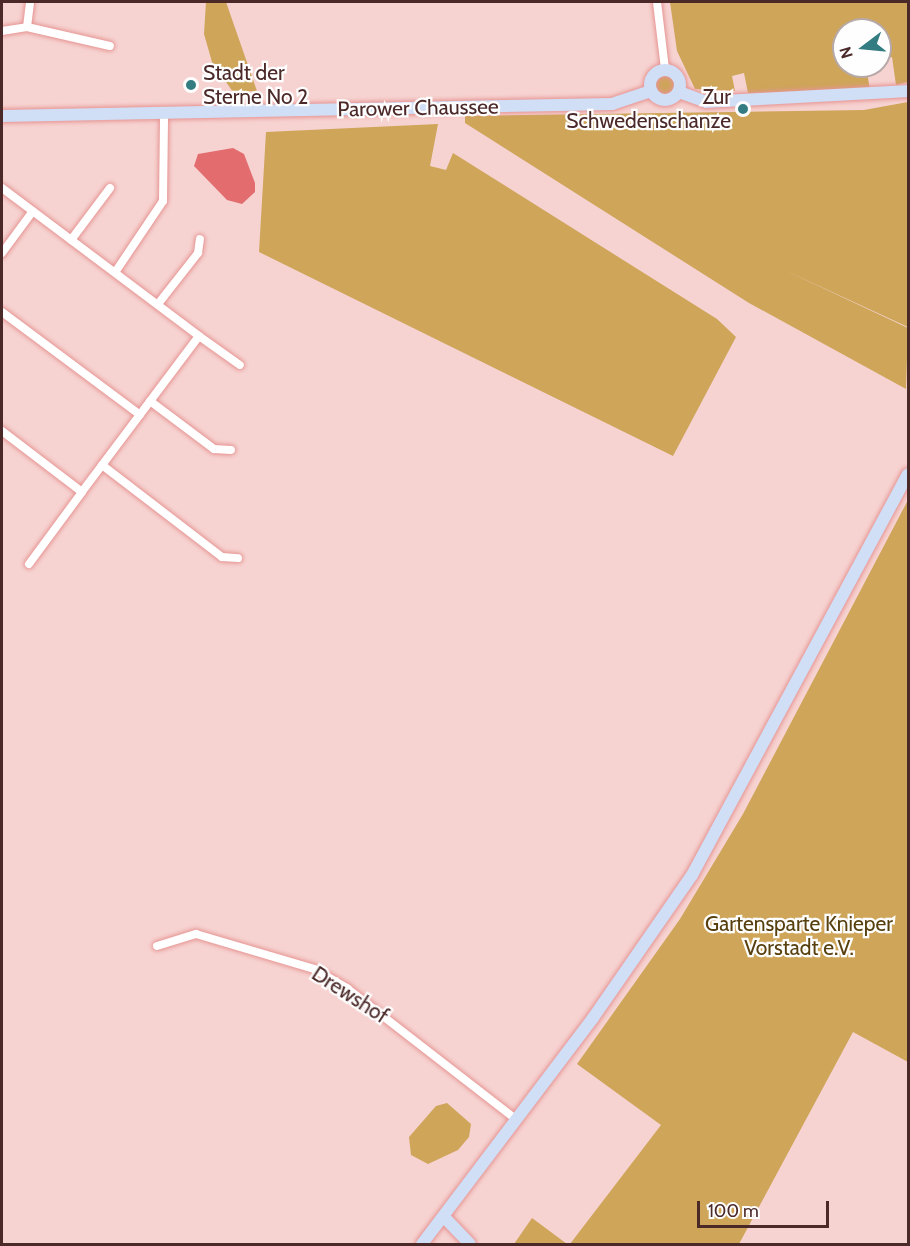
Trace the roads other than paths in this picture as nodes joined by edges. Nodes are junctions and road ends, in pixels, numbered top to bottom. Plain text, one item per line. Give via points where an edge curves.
1 (30, 2) edge
2 (657, 2) edge
3 (27, 27) junction
4 (2, 31) edge
5 (110, 46) dead end
6 (665, 69) junction
7 (651, 91) junction
8 (909, 91) edge
9 (679, 92) junction
10 (164, 113) junction
11 (2, 116) edge
12 (2, 188) edge
13 (110, 188) dead end
14 (33, 212) junction
15 (200, 239) dead end
16 (71, 240) junction
17 (2, 253) edge
18 (116, 271) junction
19 (158, 304) junction
20 (2, 312) edge
21 (199, 336) junction
22 (240, 365) dead end
23 (150, 401) junction
24 (140, 415) junction
25 (3, 432) edge
26 (231, 450) dead end
27 (102, 465) junction
28 (909, 474) edge
29 (82, 492) junction
30 (238, 558) dead end
31 (29, 564) dead end
32 (157, 946) dead end
33 (517, 1120) junction
34 (444, 1217) junction
35 (422, 1245) edge
36 (470, 1245) edge

1 - 3 street
2 - 6 street
3 - 4 street
3 - 5 street
6 - 7 street via 652,76
6 - 9 street via 678,76
7 - 9 street, Parower Chaussee via 667,100
7 - 10 street, Parower Chaussee via 612,104
8 - 9 street, Parower Chaussee via 706,102
10 - 11 street, Parower Chaussee
10 - 18 street via 163,201
12 - 14 street
13 - 16 street
14 - 16 street
14 - 17 street
15 - 19 street via 198,253
16 - 18 street
18 - 19 street
19 - 21 street
20 - 24 street
21 - 22 street
21 - 23 street
23 - 24 street
23 - 26 street via 214,449
24 - 27 street
25 - 29 street
27 - 29 street
27 - 30 street via 222,557
28 - 33 street via 692,875
29 - 31 street
32 - 33 street, Drewshof via 196,934 314,969 348,989
33 - 34 street
34 - 35 street
34 - 36 street

